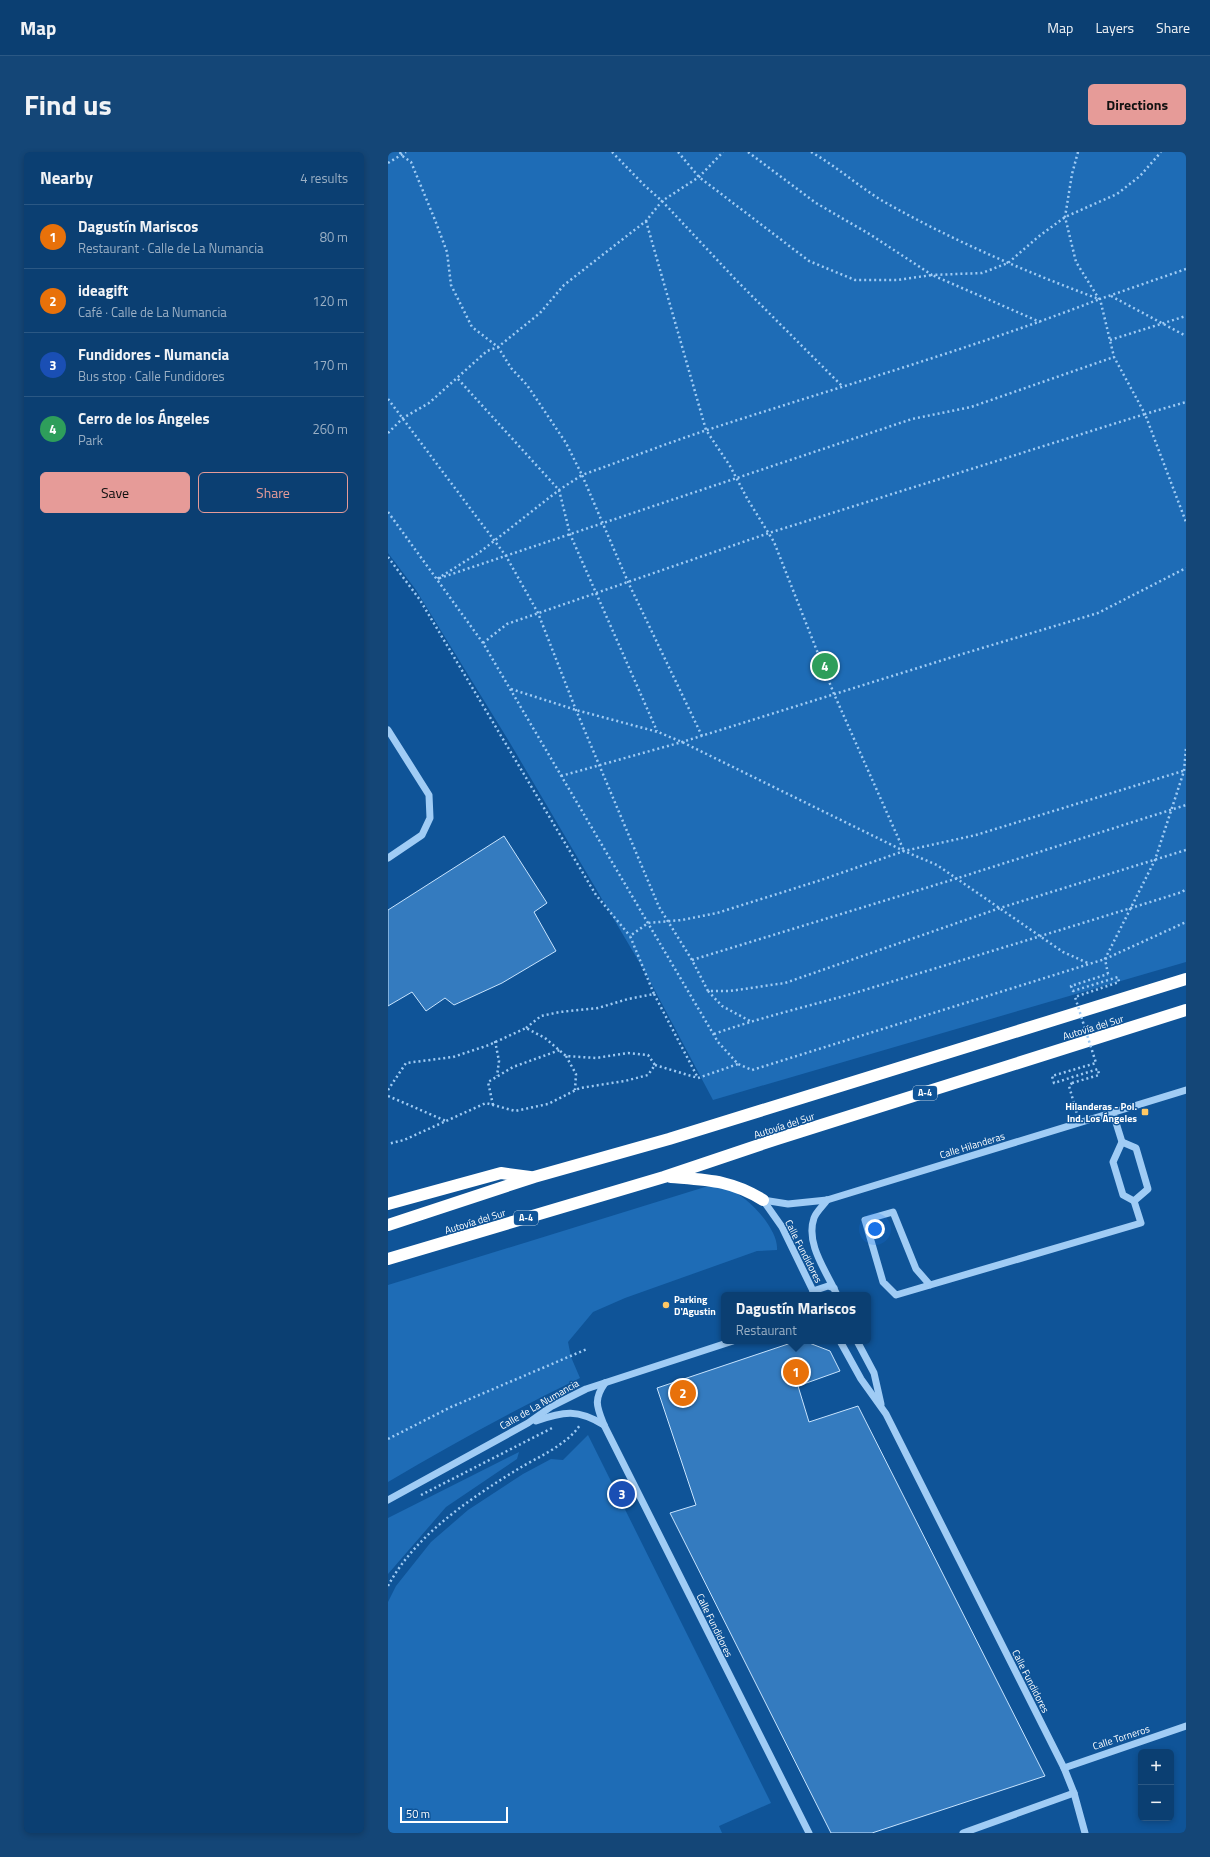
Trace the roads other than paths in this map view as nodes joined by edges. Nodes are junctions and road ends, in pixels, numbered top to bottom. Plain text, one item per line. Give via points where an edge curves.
1 (388, 730) edge
2 (388, 858) edge
3 (1186, 979) edge
4 (1186, 1010) edge
5 (1186, 1090) edge
6 (1113, 1113) junction
7 (1122, 1142) junction
8 (534, 1177) junction
9 (664, 1177) junction
10 (763, 1200) junction
11 (827, 1200) junction
12 (1134, 1201) junction
13 (388, 1204) edge
14 (388, 1225) edge
15 (388, 1259) edge
16 (930, 1285) junction
17 (812, 1292) edge
18 (817, 1292) edge
19 (835, 1292) edge
20 (724, 1344) edge
21 (842, 1344) edge
22 (859, 1344) edge
23 (605, 1383) junction
24 (882, 1408) junction
25 (528, 1423) junction
26 (604, 1425) junction
27 (388, 1500) edge
28 (1186, 1726) edge
29 (1064, 1768) junction
30 (1074, 1794) junction
31 (809, 1833) edge
32 (962, 1833) edge
33 (1085, 1833) edge

1 - 2 street via 429,795 430,818 422,835
3 - 8 highway, Autovía del Sur via 669,1139
4 - 9 highway, Autovía del Sur / A-4
5 - 6 street, Calle Hilanderas
6 - 7 street
6 - 11 street, Calle Hilanderas
7 - 12 street via 1113,1162 1123,1195
7 - 12 street via 1136,1148 1148,1189
8 - 13 highway via 501,1173
8 - 14 highway, Autovía del Sur
9 - 10 highway via 721,1182 747,1190
9 - 15 highway, Autovía del Sur / A-4
10 - 11 street, Calle Hilanderas via 788,1204
10 - 17 street, Calle Fundidores via 782,1227
11 - 19 street, Calle Fundidores via 814,1218 812,1232 816,1252
12 - 16 street via 1141,1223
16 - 16 street via 896,1295 883,1282 865,1220 893,1212 916,1269
18 - 19 street, Calle Fundidores via 828,1286
20 - 23 street, Calle de La Numancia
21 - 24 street, Calle Fundidores via 861,1379
22 - 24 street, Calle Fundidores via 874,1373
23 - 25 street, Calle de La Numancia via 586,1388 552,1406
23 - 26 street, Calle Fundidores via 598,1392 596,1402
24 - 29 street, Calle Fundidores
25 - 26 street via 572,1412
25 - 27 street, Calle de La Numancia
26 - 31 street, Calle Fundidores
28 - 29 street, Calle Torneros
29 - 30 street, Calle Fundidores
30 - 32 street
30 - 33 street, Calle Fundidores

